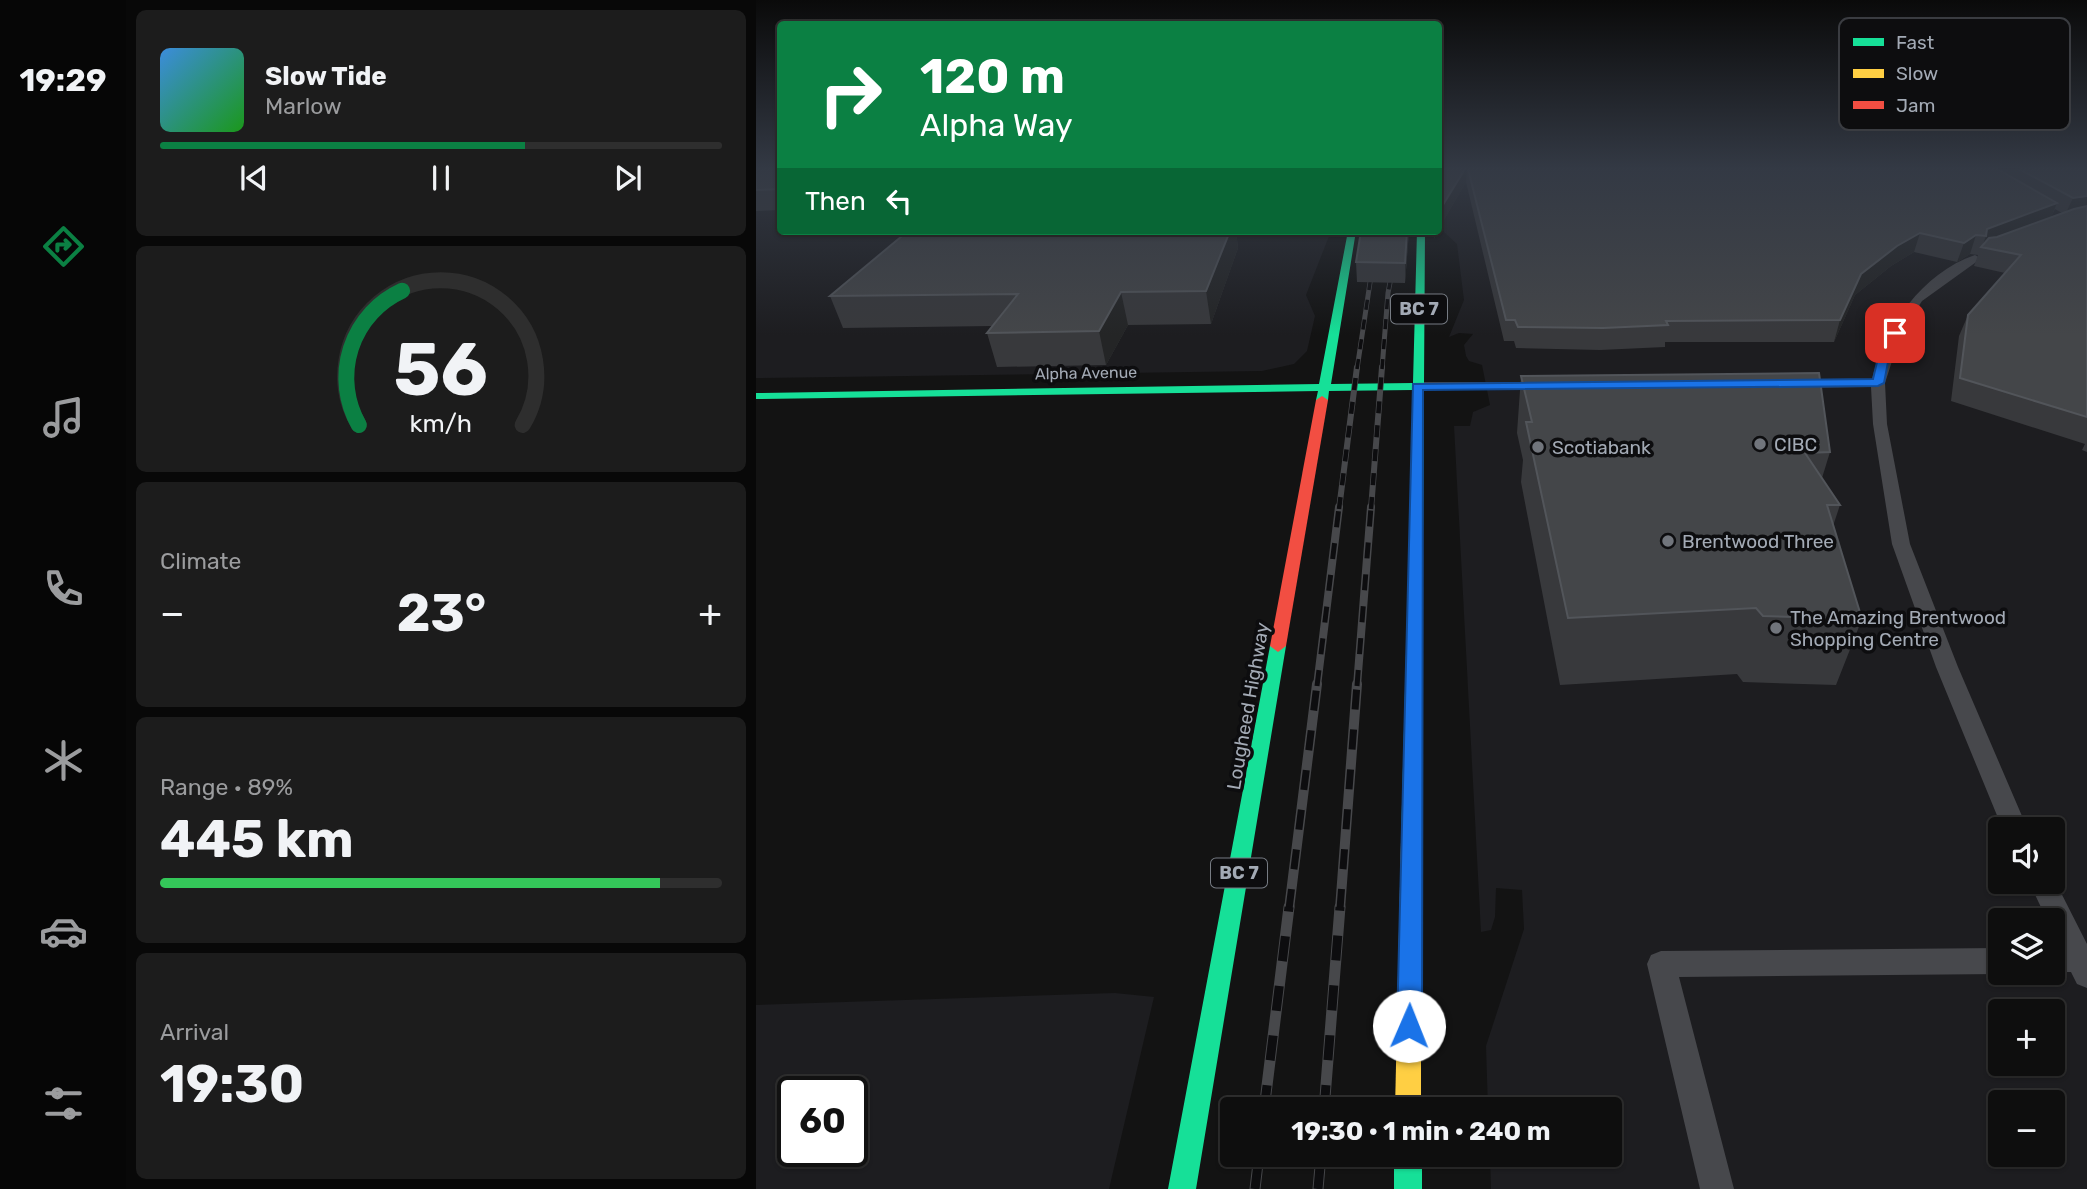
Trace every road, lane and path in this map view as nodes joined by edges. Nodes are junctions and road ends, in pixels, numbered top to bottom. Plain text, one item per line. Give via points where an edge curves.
1 (1351, 235) edge
2 (1421, 235) edge
3 (1975, 258) edge
4 (1878, 383) junction
5 (1779, 384) edge
6 (1417, 386) junction
7 (1562, 386) edge
8 (1326, 387) junction
9 (756, 396) edge
10 (2010, 817) edge
11 (2047, 894) edge
12 (1988, 961) edge
13 (2073, 964) edge
14 (1408, 1097) edge
15 (1408, 1167) edge
16 (1182, 1189) edge
17 (1408, 1189) edge
18 (1717, 1189) edge

1 - 8 main road, Lougheed Highway / BC 7
2 - 6 main road, BC 7
3 - 4 lane via 1918,299 1895,333
4 - 5 lane
4 - 10 lane via 1883,450 1901,544
6 - 7 lane
6 - 8 main road, Alpha Avenue
6 - 14 main road, BC 7
8 - 9 main road, Alpha Avenue
8 - 16 main road, Lougheed Highway / BC 7
11 - 13 lane
12 - 18 lane via 1661,964
15 - 17 main road

